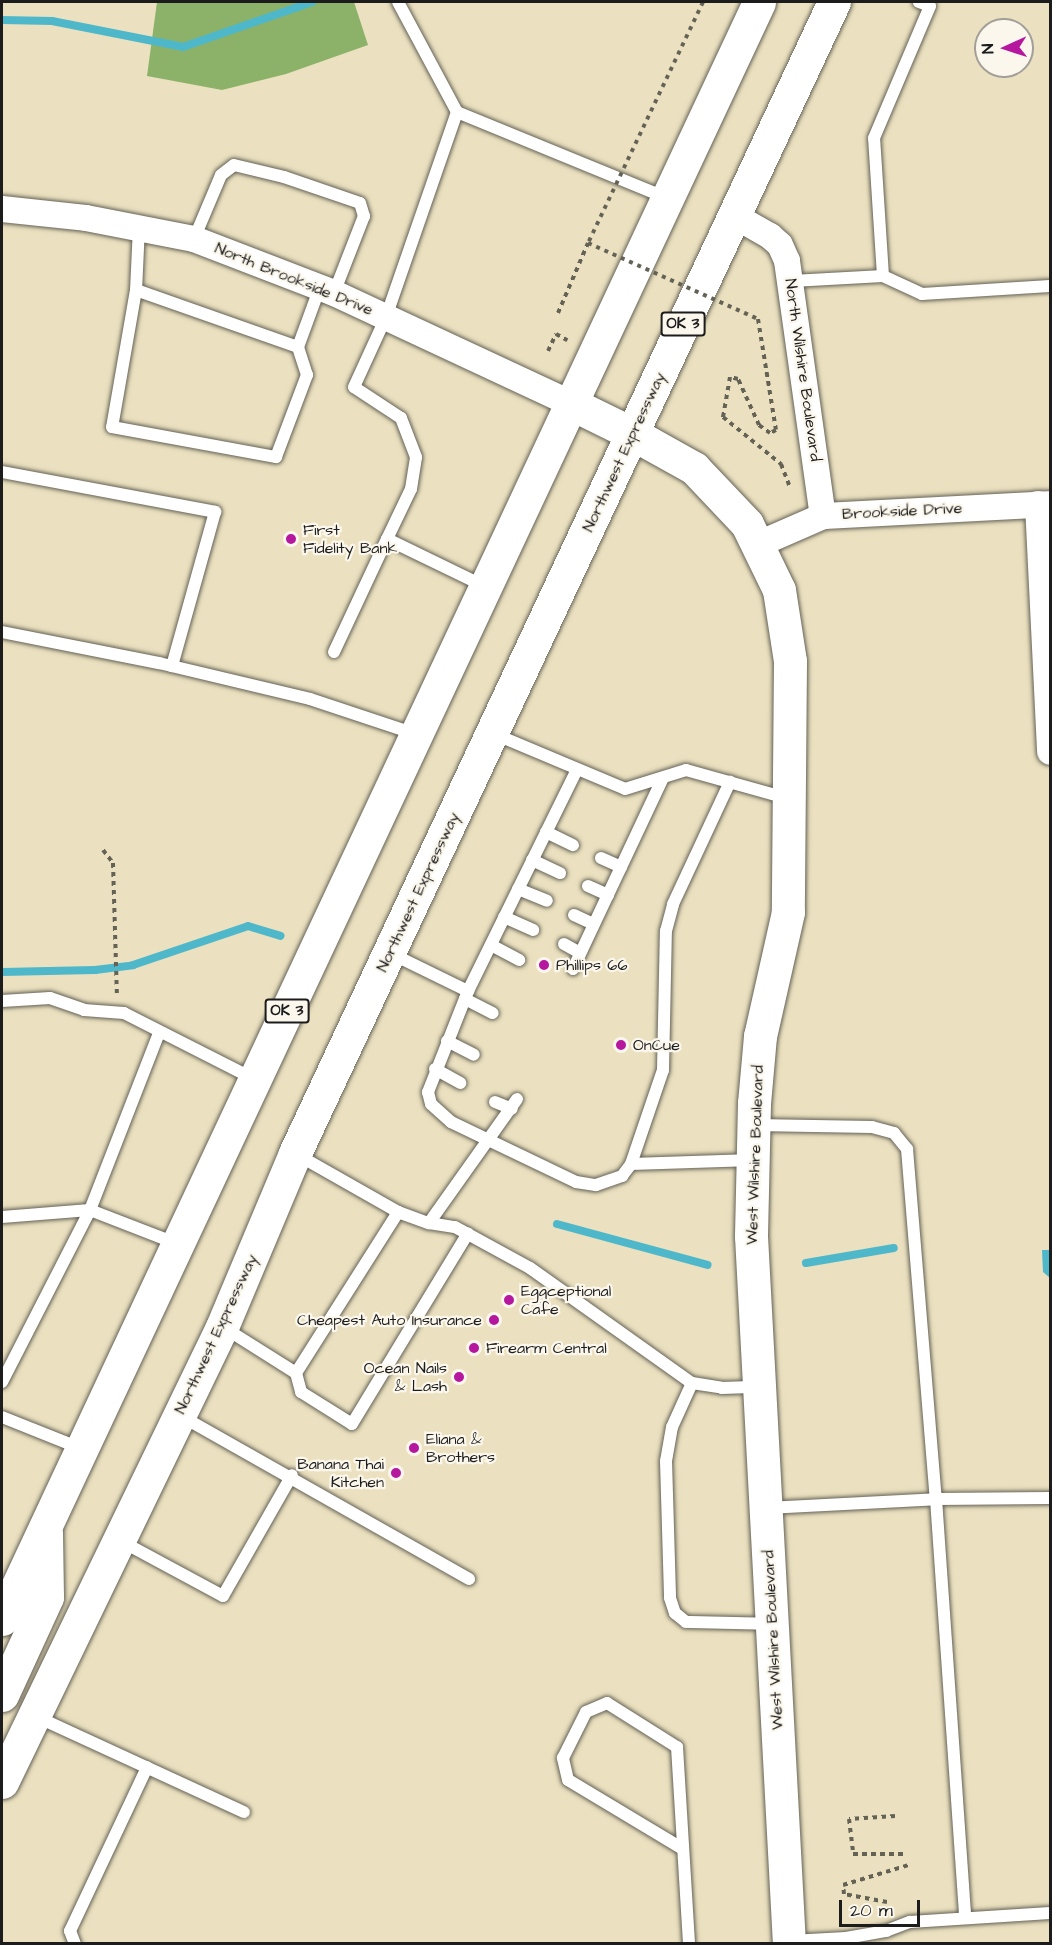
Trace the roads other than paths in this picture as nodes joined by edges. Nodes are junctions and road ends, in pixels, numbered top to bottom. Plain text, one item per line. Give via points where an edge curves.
1 (398, 2) edge
2 (759, 2) edge
3 (834, 2) edge
4 (920, 2) edge
5 (458, 112) junction
6 (667, 198) junction
7 (2, 209) edge
8 (733, 215) junction
9 (140, 227) junction
10 (194, 239) junction
11 (884, 276) junction
12 (792, 281) junction
13 (1050, 286) edge
14 (136, 290) junction
15 (327, 290) junction
16 (386, 317) junction
17 (298, 347) junction
18 (570, 403) junction
19 (633, 434) junction
20 (2, 472) edge
21 (1044, 504) edge
22 (823, 516) junction
23 (387, 539) junction
24 (759, 544) junction
25 (486, 586) junction
26 (2, 632) edge
27 (334, 652) dead end
28 (172, 666) junction
29 (492, 733) junction
30 (416, 734) junction
31 (1050, 752) edge
32 (577, 769) junction
33 (663, 778) junction
34 (730, 782) junction
35 (790, 799) junction
36 (546, 832) junction
37 (573, 845) dead end
38 (601, 858) dead end
39 (532, 860) junction
40 (621, 867) junction
41 (560, 873) dead end
42 (588, 886) dead end
43 (518, 888) junction
44 (608, 895) junction
45 (547, 901) dead end
46 (574, 915) dead end
47 (504, 917) junction
48 (593, 924) junction
49 (533, 930) dead end
50 (564, 944) dead end
51 (491, 945) junction
52 (389, 953) junction
53 (580, 953) junction
54 (519, 960) dead end
55 (573, 969) dead end
56 (466, 995) junction
57 (2, 1001) edge
58 (494, 1013) dead end
59 (159, 1033) junction
60 (447, 1041) junction
61 (474, 1055) dead end
62 (435, 1069) junction
63 (255, 1080) junction
64 (460, 1083) dead end
65 (495, 1102) dead end
66 (753, 1125) junction
67 (489, 1140) junction
68 (295, 1153) junction
69 (753, 1160) junction
70 (631, 1164) junction
71 (90, 1210) junction
72 (398, 1212) junction
73 (2, 1217) edge
74 (429, 1223) junction
75 (468, 1233) junction
76 (176, 1244) junction
77 (222, 1327) junction
78 (296, 1373) junction
79 (2, 1382) edge
80 (692, 1383) junction
81 (760, 1387) junction
82 (179, 1415) junction
83 (2, 1418) edge
84 (80, 1448) junction
85 (292, 1475) junction
86 (1050, 1498) edge
87 (936, 1499) junction
88 (766, 1508) junction
89 (46, 1521) junction
90 (118, 1539) junction
91 (470, 1579) dead end
92 (4, 1607) edge
93 (772, 1624) junction
94 (2, 1695) edge
95 (33, 1715) junction
96 (147, 1767) junction
97 (2, 1782) edge
98 (244, 1812) dead end
99 (683, 1849) junction
100 (1050, 1913) edge
101 (965, 1918) junction
102 (789, 1942) edge
103 (75, 1944) edge
104 (689, 1944) edge

1 - 5 lane
2 - 6 main road, OK 3
3 - 8 main road, Northwest Expressway / OK 3
4 - 11 lane via 930,6 874,138
5 - 6 lane
5 - 16 lane
6 - 18 main road, OK 3
7 - 9 street, North Brookside Drive
8 - 12 street, North Wilshire Boulevard via 780,245
8 - 19 main road, Northwest Expressway / OK 3
9 - 10 street, North Brookside Drive
9 - 14 lane
10 - 15 street, North Brookside Drive
10 - 15 lane via 220,175 234,165 360,203 364,216
11 - 12 lane
11 - 13 lane via 922,294
12 - 22 street, North Wilshire Boulevard
14 - 17 lane
14 - 17 lane via 112,427 276,457 307,375
15 - 16 street, North Brookside Drive
15 - 17 lane
16 - 18 street, North Brookside Drive
16 - 23 lane via 354,387 401,418 416,457 411,489
18 - 19 main road, West Wilshire Boulevard
18 - 25 main road, OK 3
19 - 24 main road, West Wilshire Boulevard via 694,468 735,508
19 - 29 main road, Northwest Expressway / OK 3
20 - 28 lane via 215,513
21 - 22 street, Brookside Drive
21 - 31 street
22 - 24 street, Brookside Drive
23 - 25 lane
23 - 27 lane
24 - 35 main road, West Wilshire Boulevard via 779,590 790,661
25 - 30 main road, OK 3
26 - 28 lane
28 - 30 lane via 310,699
29 - 32 lane
29 - 52 main road, Northwest Expressway / OK 3
30 - 63 main road, OK 3
32 - 33 lane via 625,789
32 - 36 lane
33 - 34 lane via 686,770
33 - 40 lane
34 - 35 lane
34 - 70 lane via 674,904 666,931 663,1070
35 - 66 main road, West Wilshire Boulevard via 788,912 760,1036
36 - 37 lane
36 - 39 lane
38 - 40 lane
39 - 41 lane
39 - 43 lane
40 - 44 lane
42 - 44 lane
43 - 45 lane
43 - 47 lane
44 - 48 lane
46 - 48 lane
47 - 49 lane
47 - 51 lane
48 - 53 lane
50 - 53 lane
51 - 54 lane
51 - 56 lane
52 - 56 lane
52 - 68 main road, Northwest Expressway / OK 3
53 - 55 lane
56 - 58 lane
56 - 60 lane
57 - 59 lane via 50,998 84,1010 124,1013
59 - 63 lane
59 - 71 lane
60 - 61 lane
60 - 62 lane
62 - 64 lane
62 - 67 lane via 428,1092 431,1104 451,1122
63 - 76 main road, OK 3
65 - 67 lane via 515,1104
66 - 69 main road, West Wilshire Boulevard
66 - 87 lane via 872,1127 894,1133 907,1149
67 - 70 lane via 576,1182 609,1182 622,1176
67 - 74 lane
68 - 72 lane
68 - 77 main road, Northwest Expressway / OK 3
69 - 70 lane
69 - 81 main road, West Wilshire Boulevard via 751,1236
71 - 73 lane
71 - 76 lane
71 - 79 lane
72 - 74 lane
72 - 78 lane
74 - 75 lane
75 - 78 lane via 352,1424 301,1392
75 - 80 lane via 530,1268
76 - 84 main road, OK 3
77 - 78 lane
77 - 82 main road, Northwest Expressway / OK 3
80 - 81 lane via 722,1388
80 - 93 lane via 672,1428 666,1461 670,1598 675,1613 686,1622
81 - 88 main road, West Wilshire Boulevard
82 - 85 lane
82 - 90 main road, Northwest Expressway / OK 3
83 - 84 lane
84 - 89 main road, OK 3
85 - 90 lane via 223,1596
85 - 91 lane
86 - 87 lane
87 - 88 lane
87 - 101 lane
88 - 93 main road, West Wilshire Boulevard
89 - 92 main road, OK 3
89 - 94 main road via 47,1597
90 - 95 main road, Northwest Expressway / OK 3
93 - 102 main road, West Wilshire Boulevard
95 - 96 lane
95 - 97 main road, Northwest Expressway / OK 3
96 - 98 lane
96 - 103 lane via 70,1930
99 - 99 lane via 678,1747 607,1703 586,1712 563,1758 568,1780
99 - 104 lane
100 - 101 lane
101 - 102 lane via 910,1922 846,1938

